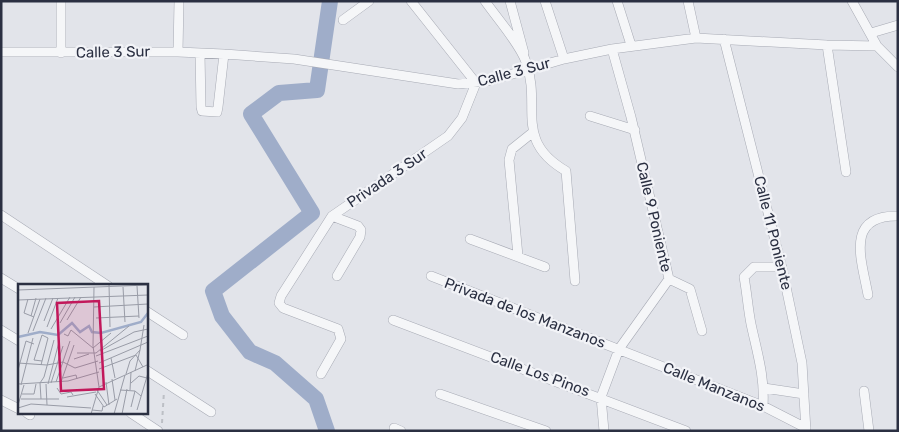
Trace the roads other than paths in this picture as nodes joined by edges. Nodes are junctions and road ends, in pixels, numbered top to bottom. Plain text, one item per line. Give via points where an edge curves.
1 (61, 1) edge
2 (178, 1) edge
3 (369, 1) edge
4 (410, 1) edge
5 (485, 1) edge
6 (510, 1) edge
7 (545, 1) edge
8 (617, 1) edge
9 (688, 1) edge
10 (852, 1) edge
11 (343, 20) dead end
12 (898, 25) edge
13 (870, 32) junction
14 (696, 38) junction
15 (724, 39) junction
16 (632, 45) junction
17 (827, 45) junction
18 (877, 46) junction
19 (612, 49) junction
20 (1, 52) edge
21 (178, 52) junction
22 (61, 53) junction
23 (200, 53) junction
24 (224, 54) junction
25 (564, 59) junction
26 (527, 65) junction
27 (898, 66) edge
28 (476, 83) junction
29 (590, 116) dead end
30 (635, 130) junction
31 (532, 133) junction
32 (846, 172) dead end
33 (1, 215) edge
34 (332, 216) junction
35 (898, 216) edge
36 (470, 239) dead end
37 (518, 256) junction
38 (782, 266) junction
39 (545, 267) dead end
40 (337, 276) dead end
41 (431, 276) dead end
42 (1, 278) edge
43 (669, 279) junction
44 (575, 281) dead end
45 (105, 284) edge
46 (18, 289) edge
47 (868, 296) dead end
48 (148, 312) edge
49 (393, 320) dead end
50 (1, 330) edge
51 (702, 331) dead end
52 (183, 335) dead end
53 (18, 340) edge
54 (620, 349) junction
55 (148, 371) edge
56 (322, 374) dead end
57 (764, 388) junction
58 (864, 391) dead end
59 (440, 394) dead end
60 (804, 394) junction
61 (601, 397) junction
62 (1, 400) edge
63 (763, 406) junction
64 (18, 408) edge
65 (211, 412) dead end
66 (133, 414) edge
67 (806, 430) edge
68 (160, 431) edge
69 (546, 431) edge
70 (604, 431) edge
71 (686, 431) edge
72 (869, 431) edge

1 - 22 street
2 - 21 street
3 - 11 street
4 - 28 street
5 - 26 street
6 - 26 street
7 - 25 street
8 - 16 street
9 - 14 street
10 - 13 street
12 - 13 street
13 - 18 street
14 - 15 street, Calle 3 Sur
14 - 16 street, Calle 3 Sur
15 - 17 street, Calle 3 Sur
15 - 38 street, Calle 11 Poniente
16 - 19 street, Calle 3 Sur
17 - 18 street, Calle 3 Sur
17 - 32 street
18 - 27 street
19 - 25 street, Calle 3 Sur
19 - 30 street, Calle 9 Poniente
20 - 22 street, Calle 3 Sur
21 - 22 street, Calle 3 Sur
21 - 23 street, Calle 3 Sur
23 - 24 street, Calle 3 Sur
23 - 24 street via 201,107 206,113 217,112
24 - 28 street, Calle 3 Sur via 294,60 441,83
25 - 26 street, Calle 3 Sur
26 - 28 street, Calle 3 Sur
26 - 31 street
28 - 34 street, Privada 3 Sur via 462,118 448,136
29 - 30 street
30 - 43 street, Calle 9 Poniente
31 - 37 street via 512,150 509,160
31 - 44 street via 542,153 566,171
33 - 45 street
34 - 40 street via 361,230
34 - 56 street, Privada 3 Sur via 279,303 284,308 338,329 341,339
35 - 47 street via 883,216 871,221 862,232 860,246
36 - 37 street
37 - 39 street
38 - 57 street via 754,267 744,278
38 - 60 street, Calle 11 Poniente via 802,363
41 - 54 street, Privada de los Manzanos
42 - 46 street
43 - 51 street via 690,289
43 - 54 street, Calle 9 Poniente
48 - 52 street
49 - 61 street, Calle Los Pinos
50 - 53 street
54 - 61 street, Calle 9 Poniente
54 - 63 street, Calle Manzanos
55 - 65 street
57 - 60 street
57 - 63 street
58 - 72 street
59 - 69 street
60 - 67 street, Calle 11 Poniente
61 - 70 street, Calle 9 Poniente
61 - 71 street, Calle Los Pinos
62 - 64 street
63 - 67 street, Calle Manzanos
66 - 68 street

